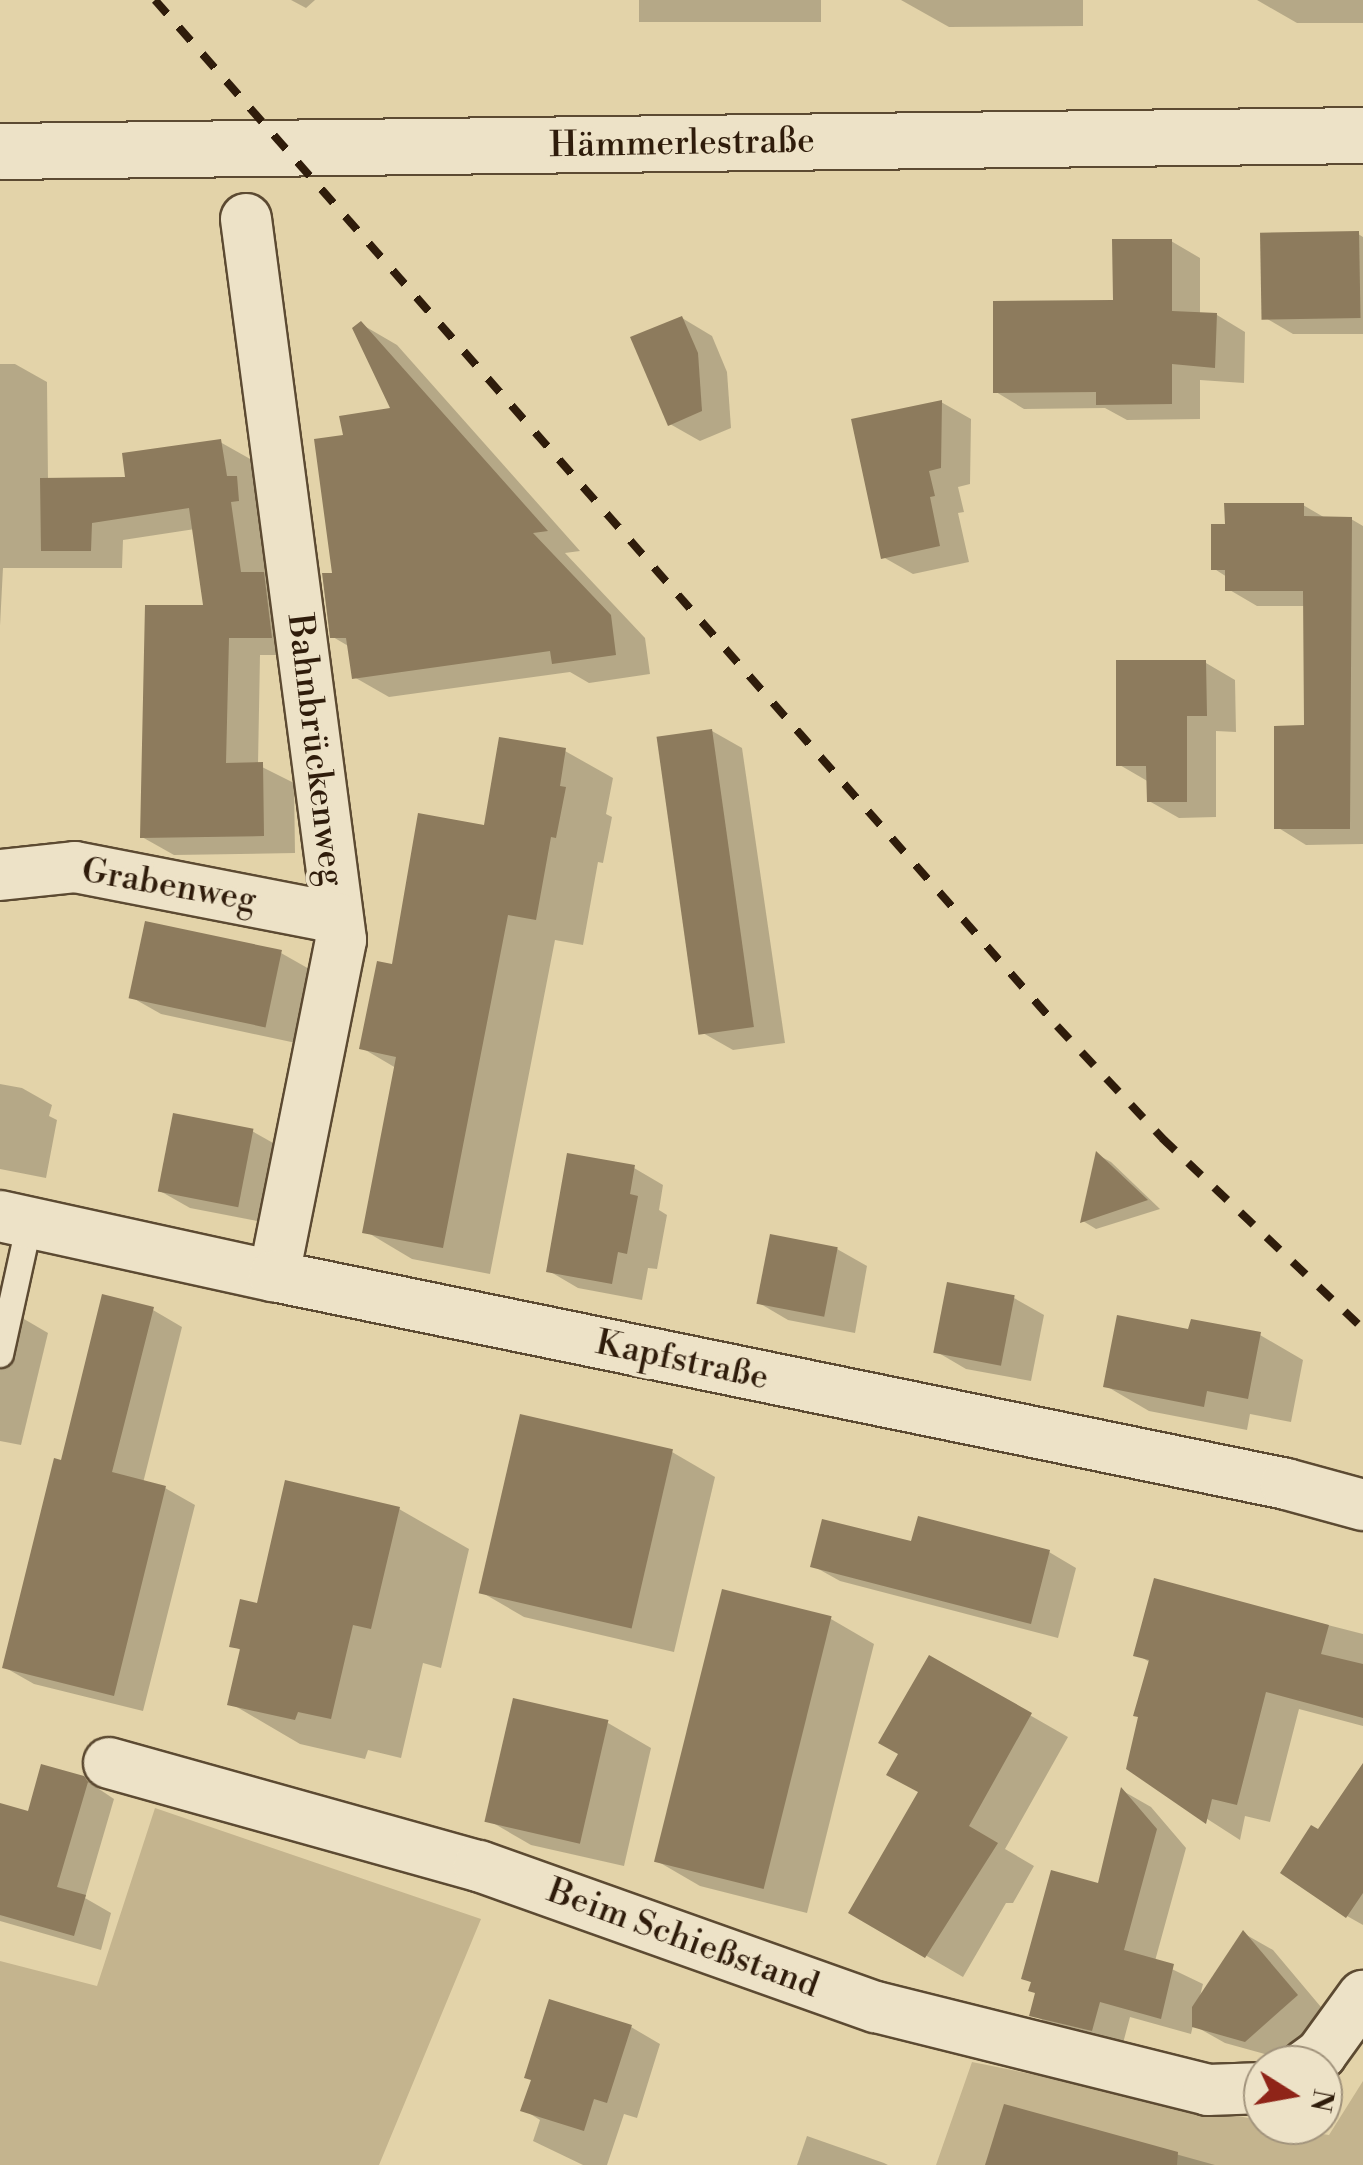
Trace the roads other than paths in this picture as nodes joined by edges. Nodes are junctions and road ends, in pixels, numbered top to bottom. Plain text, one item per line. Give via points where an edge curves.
1 (1363, 136) edge
2 (0, 151) edge
3 (246, 219) dead end
4 (0, 875) edge
5 (337, 918) junction
6 (14, 1219) edge
7 (274, 1276) junction
8 (0, 1354) edge
9 (1363, 1505) edge
10 (108, 1763) dead end
11 (1363, 1996) edge
12 (1328, 2045) edge
13 (1243, 2089) edge

1 - 2 street, Hämmerlestraße
3 - 5 street, Bahnbrückenweg
4 - 5 street, Grabenweg via 75,866
5 - 7 street, Bahnbrückenweg via 341,940
6 - 7 street, Kapfstraße
6 - 8 lane
7 - 9 street, Kapfstraße
10 - 13 street, Beim Schießstand via 479,1866 876,2007 1208,2090
11 - 12 street

